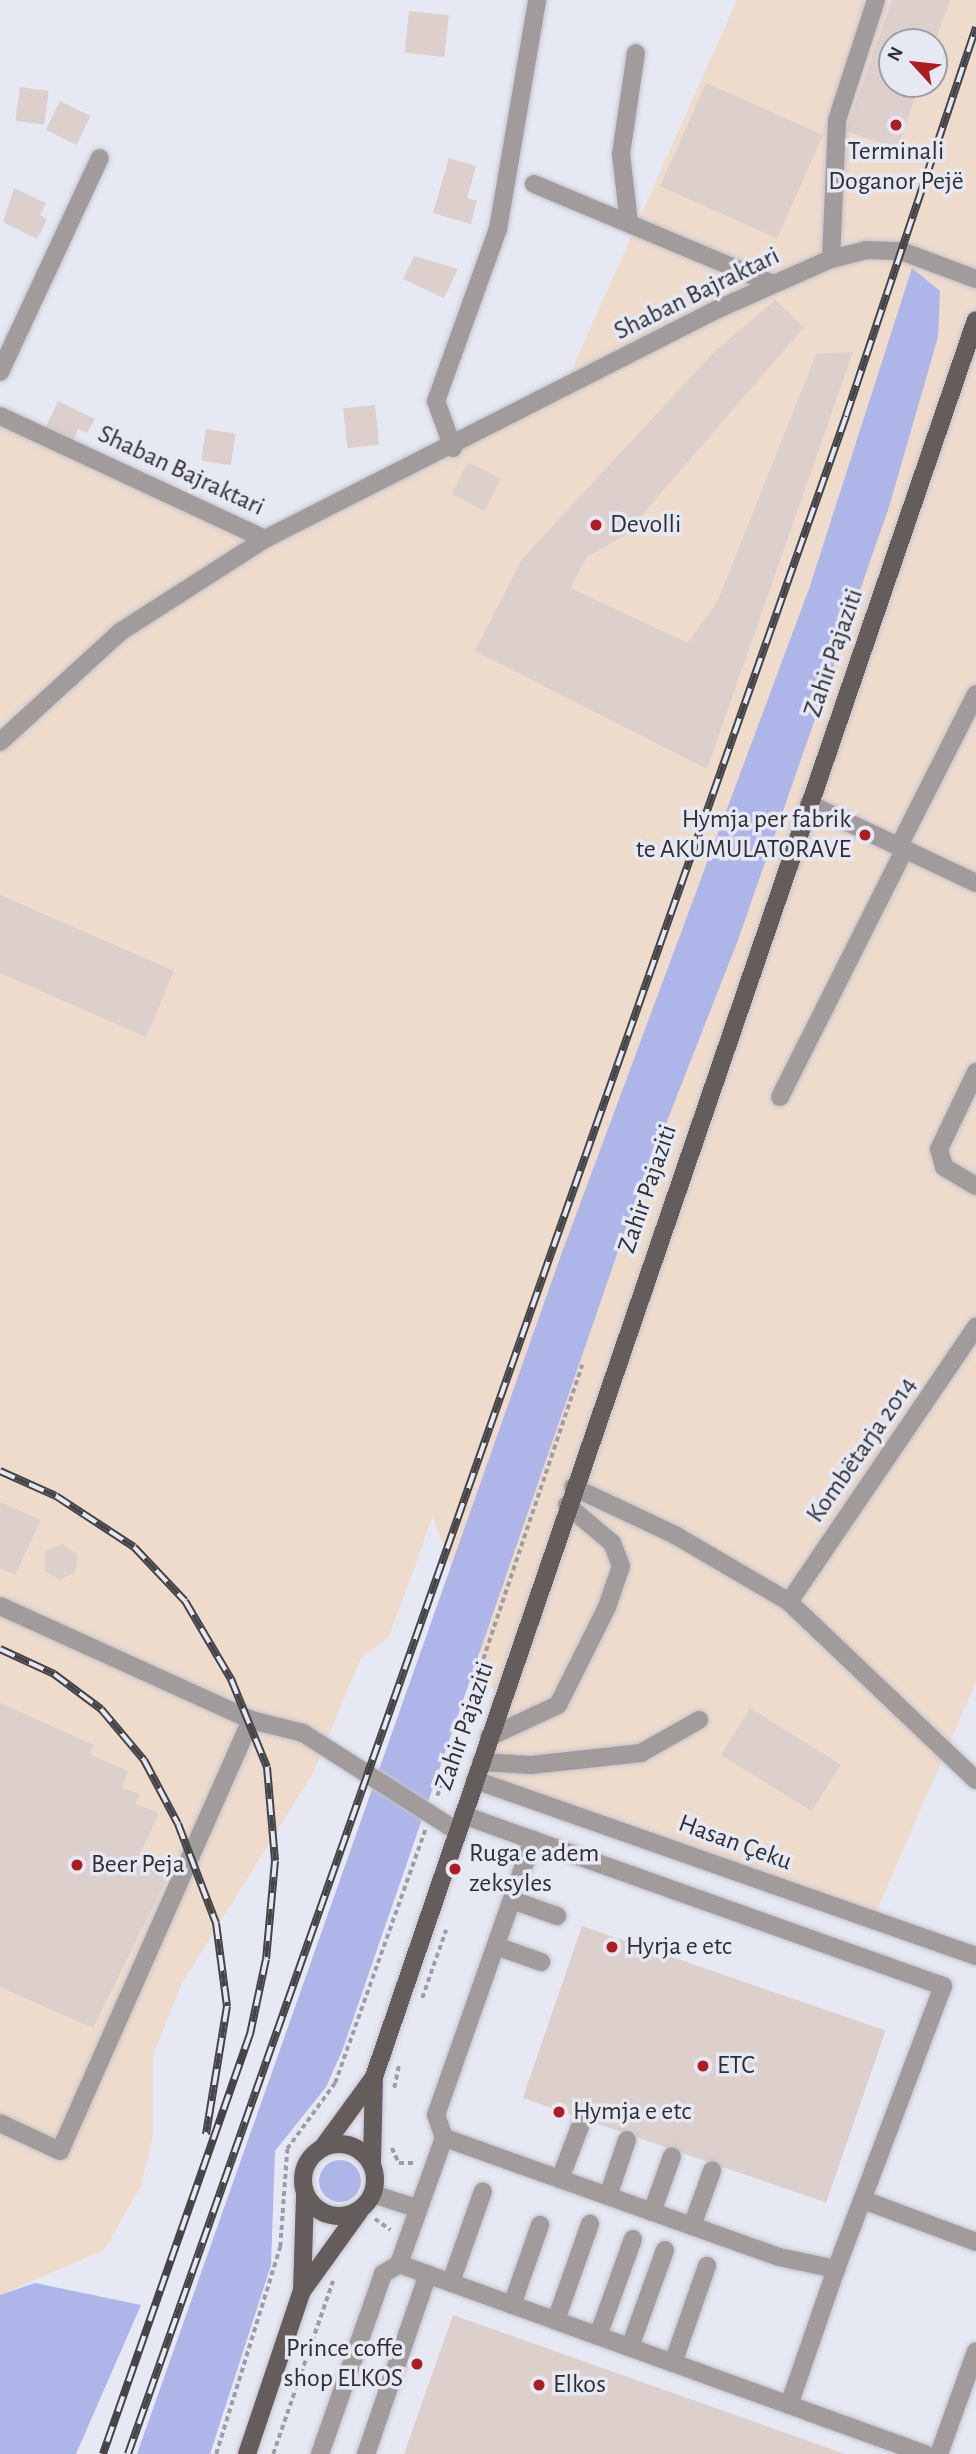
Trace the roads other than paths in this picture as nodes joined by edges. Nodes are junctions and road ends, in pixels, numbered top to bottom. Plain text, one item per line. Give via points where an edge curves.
1 (537, 0) edge
2 (876, 0) edge
3 (636, 53) dead end
4 (100, 158) dead end
5 (534, 184) dead end
6 (629, 223) junction
7 (831, 259) junction
8 (976, 279) edge
9 (773, 284) junction
10 (976, 320) edge
11 (0, 372) edge
12 (0, 416) edge
13 (453, 448) junction
14 (265, 539) junction
15 (976, 694) edge
16 (0, 742) edge
17 (809, 804) junction
18 (902, 847) junction
19 (976, 883) edge
20 (976, 1072) edge
21 (780, 1097) dead end
22 (976, 1186) edge
23 (976, 1327) edge
24 (573, 1487) junction
25 (567, 1505) junction
26 (789, 1602) junction
27 (0, 1606) edge
28 (251, 1720) junction
29 (699, 1720) dead end
30 (489, 1737) junction
31 (481, 1762) junction
32 (475, 1780) junction
33 (976, 1780) edge
34 (460, 1823) junction
35 (533, 1840) junction
36 (512, 1900) junction
37 (557, 1916) dead end
38 (496, 1946) junction
39 (976, 1956) edge
40 (541, 1962) dead end
41 (374, 2077) junction
42 (0, 2123) edge
43 (580, 2124) dead end
44 (444, 2138) junction
45 (627, 2140) dead end
46 (323, 2147) junction
47 (672, 2156) dead end
48 (372, 2162) junction
49 (712, 2171) dead end
50 (560, 2179) junction
51 (483, 2191) dead end
52 (305, 2193) junction
53 (373, 2194) junction
54 (608, 2196) junction
55 (866, 2202) junction
56 (419, 2209) junction
57 (652, 2212) junction
58 (364, 2215) junction
59 (590, 2224) dead end
60 (540, 2225) dead end
61 (692, 2226) junction
62 (633, 2239) dead end
63 (976, 2242) edge
64 (665, 2250) dead end
65 (399, 2264) junction
66 (707, 2266) dead end
67 (836, 2269) junction
68 (428, 2274) junction
69 (451, 2283) junction
70 (302, 2291) junction
71 (512, 2305) junction
72 (556, 2320) junction
73 (598, 2336) junction
74 (630, 2347) junction
75 (976, 2351) edge
76 (673, 2363) junction
77 (789, 2405) junction
78 (247, 2454) edge
79 (320, 2454) edge
80 (366, 2454) edge
81 (925, 2454) edge
82 (939, 2454) edge

1 - 13 street via 498,229 436,401
2 - 7 street via 837,120
3 - 6 street via 621,154
4 - 11 street
5 - 6 street
6 - 9 street
7 - 8 street, Shaban Bajraktari via 866,250 901,251
7 - 9 street, Shaban Bajraktari
9 - 13 street, Shaban Bajraktari
10 - 17 main road, Zahir Pajaziti
12 - 14 street, Shaban Bajraktari
13 - 14 street, Shaban Bajraktari
14 - 16 street via 120,632
15 - 18 street
17 - 18 street
17 - 24 main road, Zahir Pajaziti
18 - 19 street
18 - 21 street
20 - 22 street via 939,1149 944,1167
23 - 26 street, Kombëtarja 2014
24 - 25 main road, Zahir Pajaziti
24 - 26 street via 675,1535
25 - 30 main road, Zahir Pajaziti
25 - 30 street via 612,1543 621,1566 611,1597 558,1706
26 - 33 street
27 - 28 street
28 - 34 street via 303,1733
28 - 42 street via 60,2151
29 - 31 street via 641,1753 531,1765
30 - 31 main road, Zahir Pajaziti
31 - 32 main road, Zahir Pajaziti
32 - 34 main road, Zahir Pajaziti
32 - 39 street, Hasan Çeku
34 - 35 street
34 - 41 main road, Zahir Pajaziti
35 - 36 street
35 - 55 street via 943,1986
36 - 37 street
36 - 38 street
38 - 40 street
38 - 44 street via 436,2115
41 - 46 main road, Zahir Pajaziti
41 - 48 main road, Zahir Pajaziti
43 - 50 street
44 - 50 street
44 - 56 street
45 - 54 street
46 - 48 main road via 354,2146
46 - 52 main road via 304,2172
47 - 57 street
48 - 53 main road
49 - 61 street
50 - 54 street
51 - 69 street
52 - 58 main road via 328,2215
52 - 70 main road
53 - 56 street
53 - 58 main road
54 - 57 street
55 - 63 street
55 - 67 street
56 - 65 street
57 - 61 street
58 - 70 main road
59 - 72 street
60 - 71 street
61 - 67 street
62 - 73 street
64 - 74 street
65 - 68 street
65 - 79 street via 383,2274
66 - 76 street
67 - 77 street
68 - 69 street
68 - 80 street
69 - 71 street
70 - 78 main road
71 - 72 street
72 - 73 street
73 - 74 street
74 - 76 street
75 - 82 street
76 - 77 street
77 - 81 street

